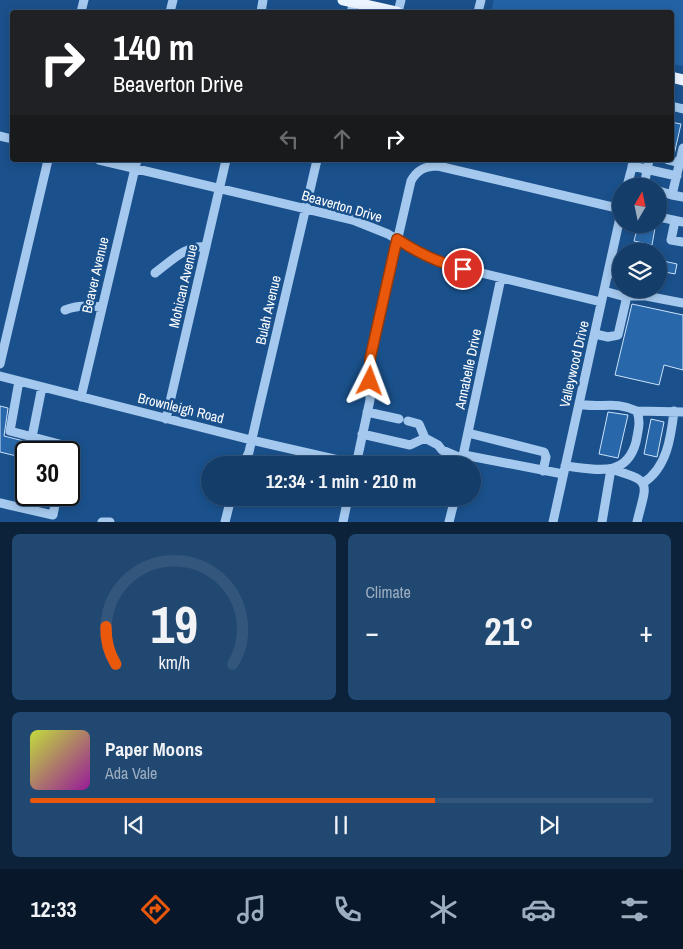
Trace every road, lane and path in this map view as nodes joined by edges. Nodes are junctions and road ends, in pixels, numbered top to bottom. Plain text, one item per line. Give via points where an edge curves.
1 (349, 5) edge
2 (384, 10) edge
3 (683, 148) edge
4 (48, 162) edge
5 (118, 162) edge
6 (226, 162) edge
7 (317, 162) edge
8 (674, 162) edge
9 (633, 163) edge
10 (680, 163) junction
11 (136, 164) edge
12 (648, 165) edge
13 (677, 176) junction
14 (630, 178) edge
15 (646, 178) edge
16 (220, 189) junction
17 (668, 193) edge
18 (672, 194) junction
19 (683, 197) edge
20 (612, 207) edge
21 (306, 209) junction
22 (679, 222) edge
23 (617, 233) edge
24 (397, 239) junction
25 (683, 242) edge
26 (206, 247) junction
27 (608, 272) junction
28 (155, 273) dead end
29 (612, 273) edge
30 (501, 278) junction
31 (604, 291) junction
32 (612, 293) edge
33 (627, 298) edge
34 (666, 298) edge
35 (601, 302) junction
36 (683, 303) edge
37 (101, 307) junction
38 (65, 310) dead end
39 (595, 334) junction
40 (0, 364) edge
41 (0, 376) edge
42 (19, 380) junction
43 (42, 387) junction
44 (81, 397) junction
45 (579, 404) junction
46 (367, 412) junction
47 (636, 412) junction
48 (678, 412) edge
49 (166, 418) junction
50 (468, 433) junction
51 (362, 434) junction
52 (32, 437) junction
53 (425, 438) junction
54 (251, 440) junction
55 (48, 441) edge
56 (246, 456) edge
57 (318, 456) edge
58 (358, 456) edge
59 (455, 456) edge
60 (464, 456) edge
61 (481, 462) edge
62 (611, 469) junction
63 (543, 470) junction
64 (564, 470) junction
65 (644, 483) junction
66 (0, 503) edge
67 (55, 506) edge
68 (229, 506) edge
69 (346, 506) edge
70 (453, 506) edge
71 (102, 522) edge
72 (110, 522) edge
73 (225, 522) edge
74 (343, 522) edge
75 (450, 522) edge
76 (553, 522) edge
77 (602, 522) edge
78 (637, 522) edge

1 - 2 main road
3 - 10 street
4 - 40 street
5 - 11 street, Beaverton Drive
6 - 16 street, Mohican Avenue
7 - 21 street, Bulah Avenue
8 - 10 street
9 - 12 street
9 - 14 street
10 - 13 street
11 - 16 street, Beaverton Drive
11 - 37 street, Beaver Avenue
12 - 13 street
12 - 15 street
13 - 18 street
16 - 21 street, Beaverton Drive
16 - 26 street, Mohican Avenue
17 - 18 street
18 - 19 street
20 - 24 street via 431,166 419,170 411,181
21 - 24 street, Beaverton Drive via 372,226
21 - 54 street, Bulah Avenue
22 - 25 street via 671,240
23 - 27 street, Valleywood Drive
24 - 30 street, Beaverton Drive via 444,264
24 - 46 street via 370,359 371,391
26 - 28 street via 198,245 191,248
26 - 49 street, Mohican Avenue
27 - 29 street
27 - 31 street, Valleywood Drive
30 - 35 street, Beaverton Drive
30 - 50 street, Annabelle Drive
31 - 32 street
31 - 35 street, Valleywood Drive
33 - 39 street via 618,334 608,337
34 - 36 street
35 - 39 street, Valleywood Drive
37 - 38 street via 73,306
37 - 44 street, Beaver Avenue
39 - 45 street, Valleywood Drive
41 - 42 street, Brownleigh Road
42 - 43 street, Brownleigh Road
42 - 52 street via 10,431
43 - 44 street, Brownleigh Road
43 - 52 street
44 - 49 street, Brownleigh Road
45 - 47 street via 607,404
45 - 64 street, Valleywood Drive
46 - 51 street
46 - 53 street via 419,424
47 - 48 street
47 - 62 street via 640,422 633,451 626,463
48 - 65 street via 668,448 652,478
49 - 54 street, Brownleigh Road
50 - 60 street, Annabelle Drive
50 - 63 street via 544,452
51 - 53 street via 410,446
51 - 58 street
52 - 55 street
53 - 59 street
54 - 56 street, Bulah Avenue
54 - 57 street, Brownleigh Road
61 - 63 street
62 - 64 street
62 - 65 street via 638,477
62 - 77 street
63 - 64 street
64 - 76 street, Valleywood Drive
65 - 78 street
66 - 67 street via 53,515
68 - 73 street
69 - 74 street
70 - 75 street
71 - 72 street

